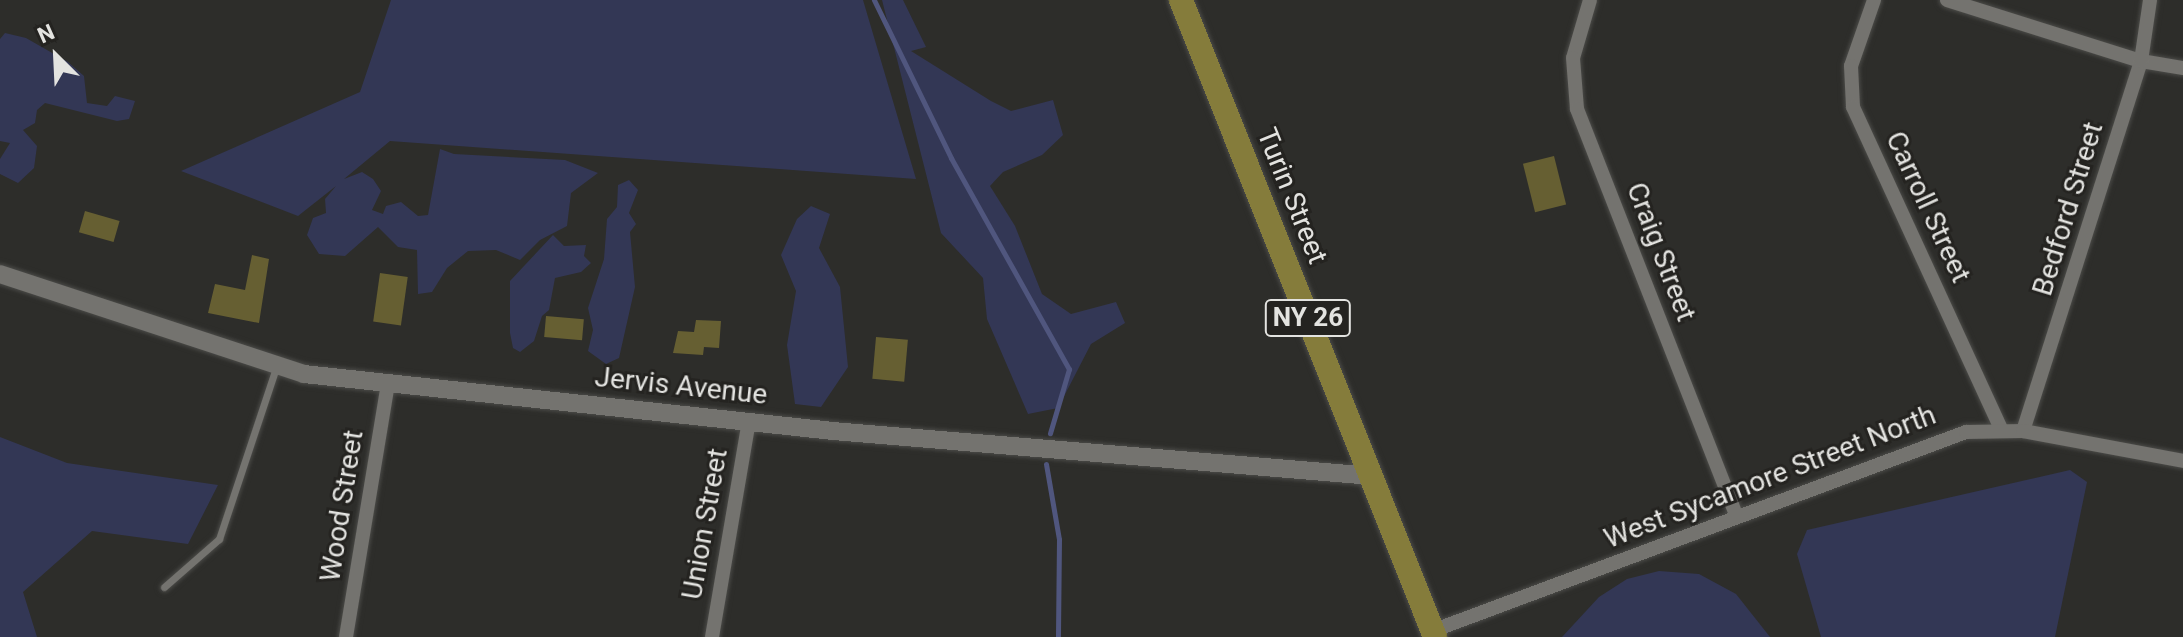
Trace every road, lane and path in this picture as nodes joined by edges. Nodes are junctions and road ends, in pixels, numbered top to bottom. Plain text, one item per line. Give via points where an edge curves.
1 (1181, 0) edge
2 (1590, 0) edge
3 (1874, 0) edge
4 (1947, 0) edge
5 (2150, 0) edge
6 (2141, 61) junction
7 (2183, 68) edge
8 (0, 274) edge
9 (276, 367) junction
10 (388, 384) junction
11 (749, 421) junction
12 (2001, 429) junction
13 (2023, 431) junction
14 (2183, 461) edge
15 (1372, 476) junction
16 (1737, 517) junction
17 (164, 587) dead end
18 (1434, 634) edge
19 (346, 637) edge
20 (712, 637) edge

1 - 15 main road, Turin Street / NY 26
2 - 16 street, Craig Street via 1573,58 1577,109
3 - 12 street, Carroll Street via 1851,66 1853,107
4 - 6 street
5 - 6 street, Bedford Street
6 - 7 street
6 - 13 street, Bedford Street
8 - 9 street, Jervis Avenue
9 - 10 street, Jervis Avenue
9 - 17 lane via 219,539
10 - 11 street, Jervis Avenue
10 - 19 street, Wood Street
11 - 15 street, Jervis Avenue
11 - 20 street, Union Street
12 - 13 street, West Sycamore Street North
12 - 16 street, West Sycamore Street North via 1947,437
13 - 14 street, West Sycamore Street North
15 - 18 main road, Turin Street / NY 26
16 - 18 street, West Sycamore Street North

